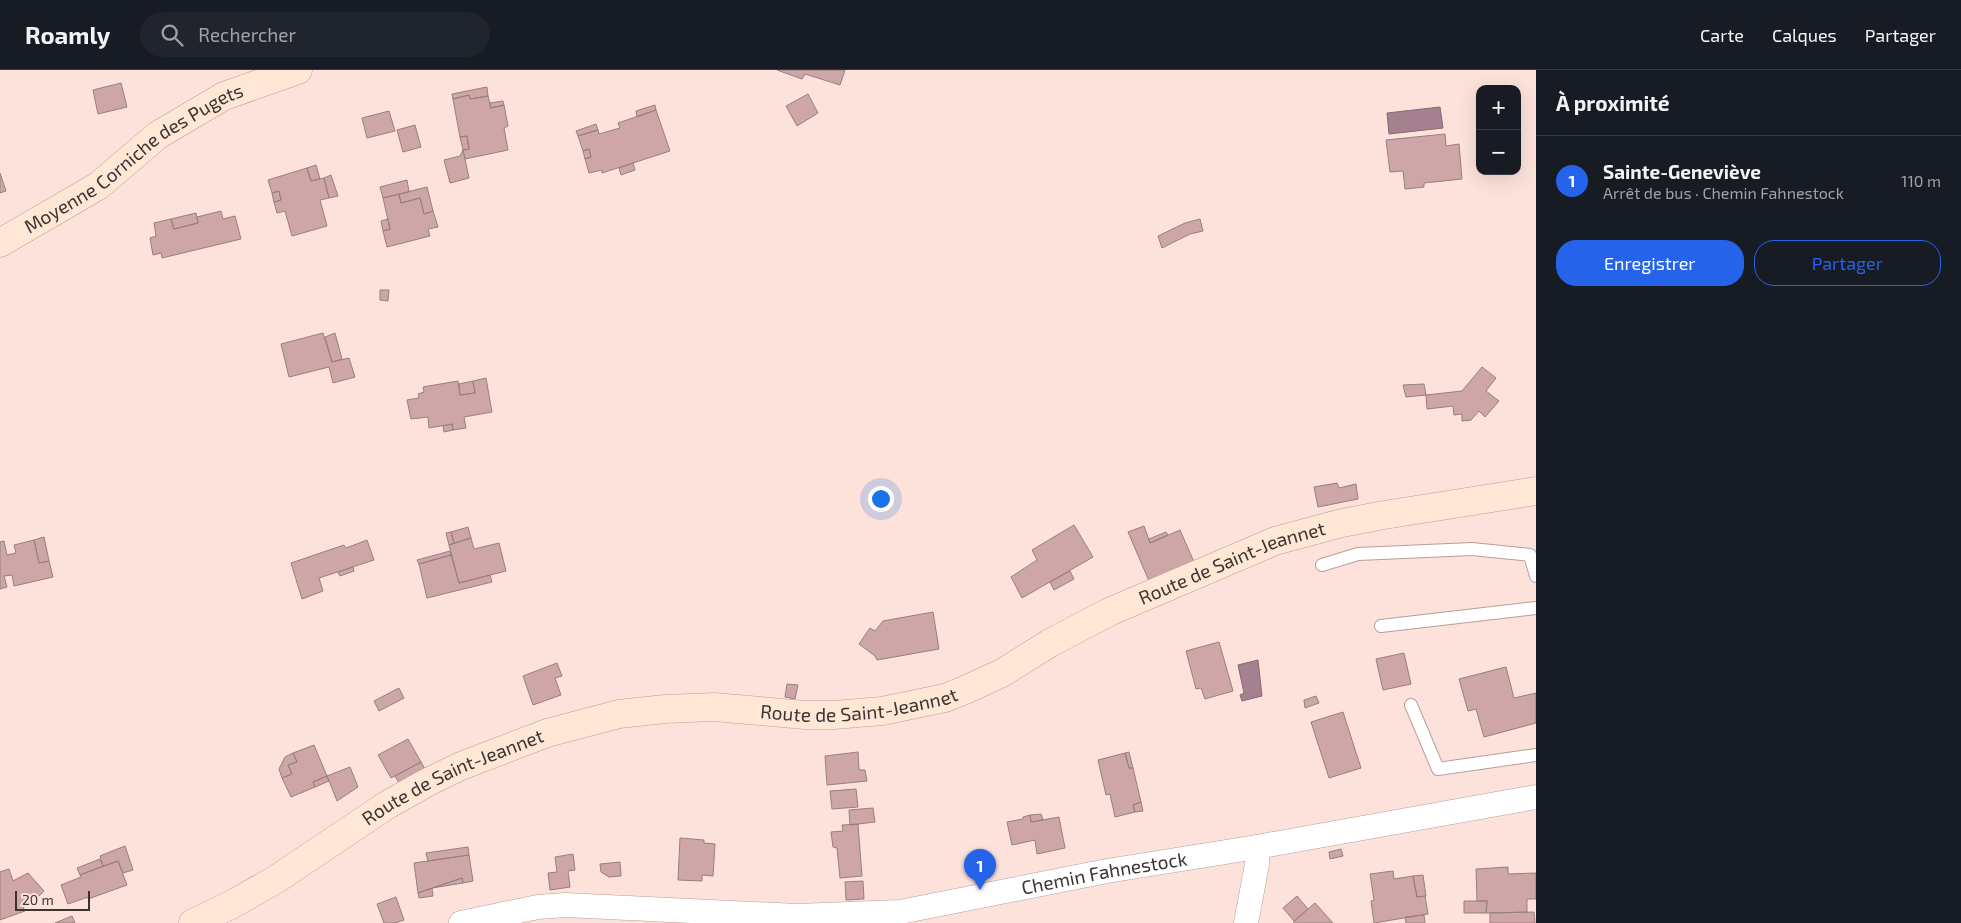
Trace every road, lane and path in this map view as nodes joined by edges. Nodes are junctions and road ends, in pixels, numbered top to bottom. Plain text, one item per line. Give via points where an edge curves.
1 (298, 70) edge
2 (0, 243) edge
3 (1536, 491) edge
4 (1322, 565) dead end
5 (1536, 576) edge
6 (1536, 608) edge
7 (1380, 626) dead end
8 (1410, 705) dead end
9 (1536, 755) edge
10 (1536, 798) edge
11 (1257, 847) junction
12 (466, 922) edge
13 (193, 923) edge
14 (1246, 923) edge

1 - 2 main road, Moyenne Corniche des Pugets via 224,96 158,135 98,186
3 - 13 main road, Route de Saint-Jeannet via 1342,523 1275,541 1109,612 1002,673 945,698 882,711 834,715 714,707 664,709 619,714 547,733 428,782 387,805 275,880
4 - 5 lane via 1358,554 1472,549 1530,555
6 - 7 lane
8 - 9 lane via 1438,769
10 - 11 street, Chemin Fahnestock
11 - 12 street, Chemin Fahnestock via 1107,870 900,912 797,916 565,905 538,907
11 - 14 street

